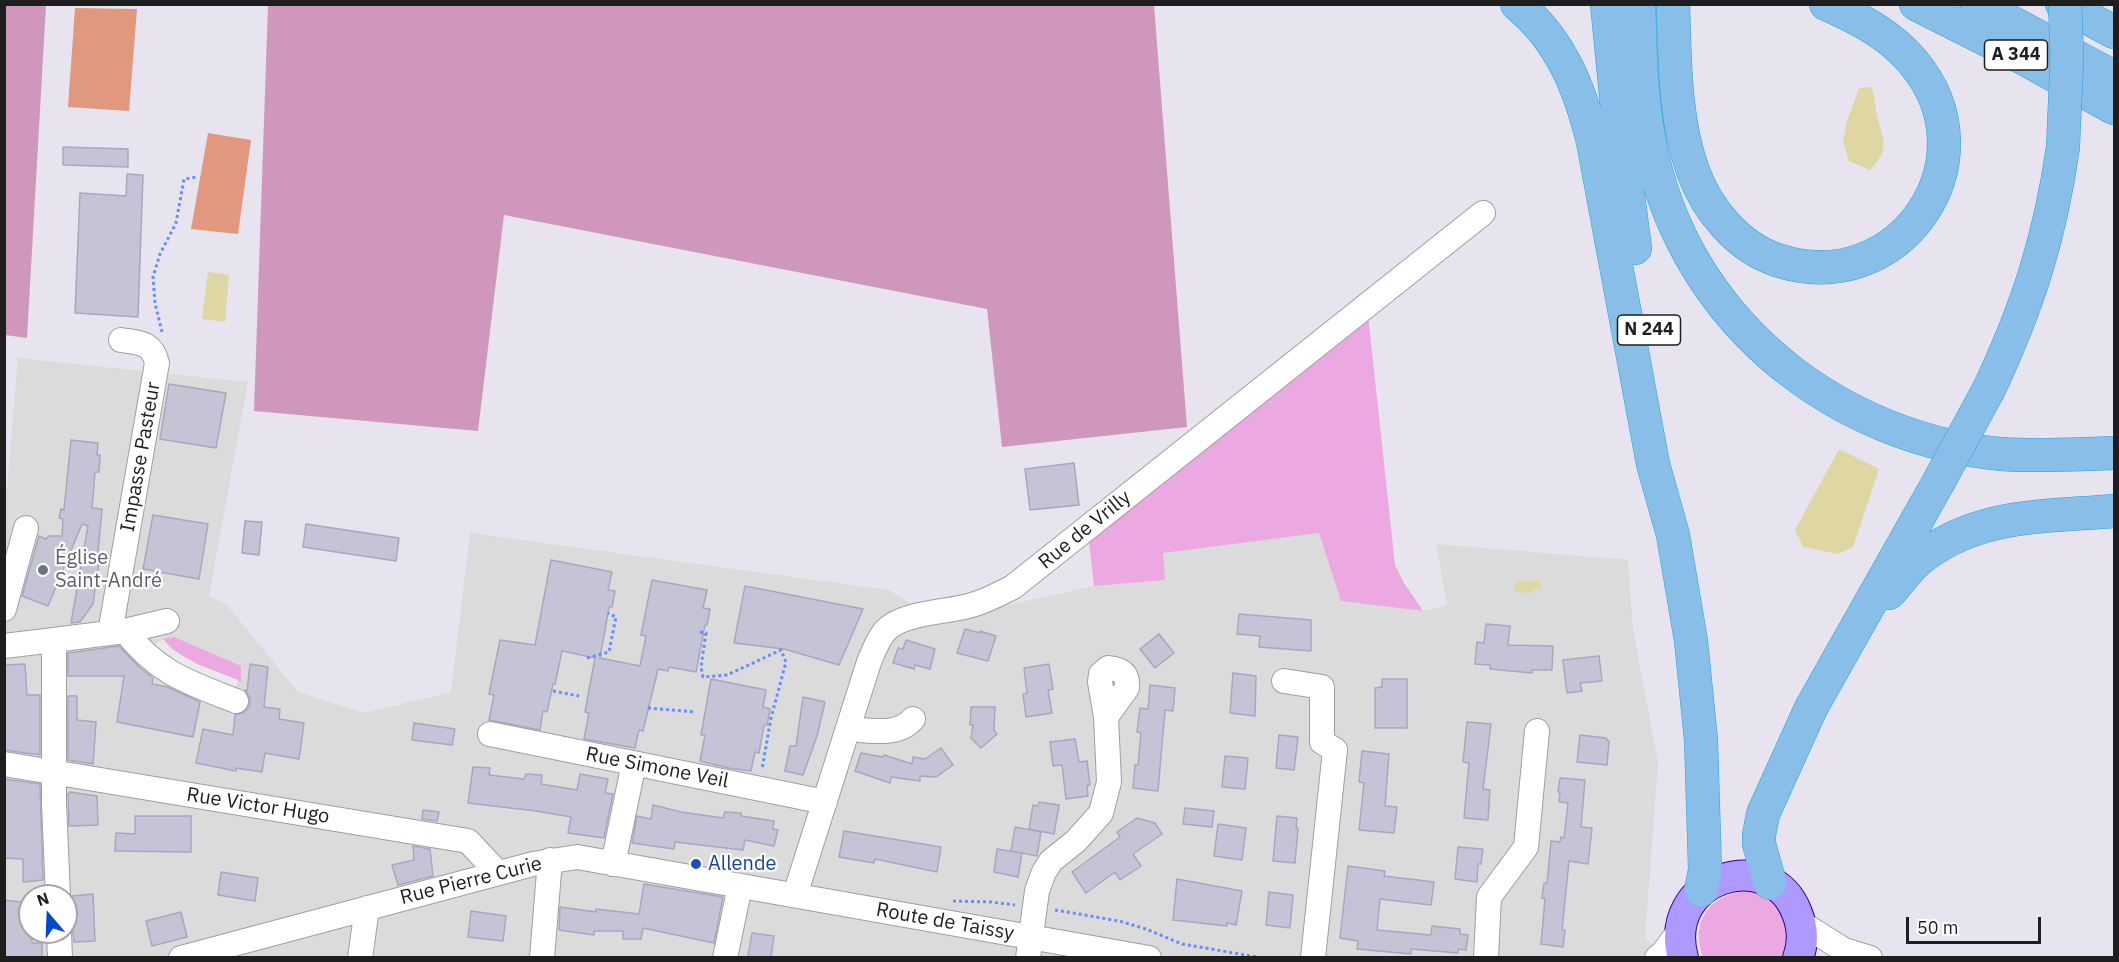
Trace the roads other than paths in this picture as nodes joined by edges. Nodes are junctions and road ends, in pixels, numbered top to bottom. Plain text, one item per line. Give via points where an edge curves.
1 (1517, 4) edge
2 (1607, 4) edge
3 (1618, 4) edge
4 (1639, 4) edge
5 (1673, 4) edge
6 (1826, 4) edge
7 (1916, 4) edge
8 (1977, 4) edge
9 (2063, 4) edge
10 (2115, 32) edge
11 (2115, 77) edge
12 (2115, 108) edge
13 (1619, 126) junction
14 (1483, 213) dead end
15 (121, 340) dead end
16 (2115, 453) edge
17 (2115, 511) edge
18 (26, 528) dead end
19 (1673, 535) junction
20 (4, 609) edge
21 (167, 621) dead end
22 (118, 632) junction
23 (1850, 638) junction
24 (54, 640) junction
25 (4, 646) edge
26 (1284, 681) dead end
27 (236, 701) dead end
28 (1106, 717) dead end
29 (914, 719) dead end
30 (848, 729) junction
31 (1537, 731) dead end
32 (490, 734) dead end
33 (634, 763) junction
34 (4, 764) edge
35 (54, 772) junction
36 (825, 801) junction
37 (550, 860) junction
38 (613, 864) junction
39 (498, 873) junction
40 (1770, 883) junction
41 (58, 884) edge
42 (740, 886) junction
43 (1701, 890) junction
44 (795, 895) junction
45 (367, 908) junction
46 (1801, 923) junction
47 (1682, 944) edge
48 (1029, 947) edge
49 (181, 957) edge
50 (360, 957) edge
51 (542, 957) edge
52 (725, 957) edge
53 (1149, 957) edge
54 (1313, 957) edge
55 (1486, 957) edge
56 (1657, 957) edge
57 (1798, 957) edge
58 (1870, 957) edge

1 - 19 highway via 1560,53 1582,98 1653,464
2 - 13 highway
3 - 13 highway, N 244
4 - 16 highway via 1647,129 1670,213 1715,295 1762,347 1791,373 1848,409 1918,438 2003,454
5 - 6 highway via 1681,131 1697,181 1719,217 1742,241 1769,258 1811,268 1866,259 1902,237 1922,214 1935,190 1943,161 1942,122 1935,97 1922,74 1883,35
7 - 12 highway, A 344
8 - 11 highway, A 344
9 - 10 highway
9 - 23 highway, bridge via 2067,56 2063,147 2050,225 2038,268 1989,389
13 - 19 highway, N 244 via 1669,464
14 - 30 street, Rue de Vrilly via 1013,587 974,604 911,617 886,629 869,662
15 - 22 street, Impasse Pasteur via 147,345 158,363
17 - 23 highway via 2005,520 1953,537 1915,564
18 - 20 street
19 - 43 highway, N 244 via 1691,642 1701,740 1705,870
21 - 22 street
22 - 24 street
22 - 27 street via 182,680
23 - 40 highway via 1811,708 1763,814 1760,844
24 - 25 street
24 - 35 street
26 - 54 street via 1322,687 1322,742 1335,750
28 - 48 street via 1109,782 1101,813 1044,872 1037,891
29 - 30 street via 908,726 893,731
30 - 36 street, Rue de Vrilly
31 - 55 street via 1527,847 1489,897
32 - 33 street, Rue Simone Veil
33 - 36 street, Rue Simone Veil
33 - 38 street
34 - 35 street, Rue Victor Hugo
35 - 39 street, Rue Victor Hugo via 468,842
35 - 41 street
36 - 44 street, Rue de Vrilly
37 - 38 street, Rue Pierre Curie via 576,857
37 - 39 street, Rue Pierre Curie
37 - 51 street
38 - 42 street
39 - 45 street, Rue Pierre Curie
40 - 43 main road via 1742,875 1713,882
40 - 46 main road via 1795,907
42 - 44 street, Route de Taissy
42 - 52 street
43 - 47 main road via 1687,908
44 - 48 street, Route de Taissy
45 - 49 street, Rue Pierre Curie
45 - 50 street
46 - 57 main road via 1803,937
46 - 58 street via 1844,950
47 - 56 street
48 - 53 street, Route de Taissy

